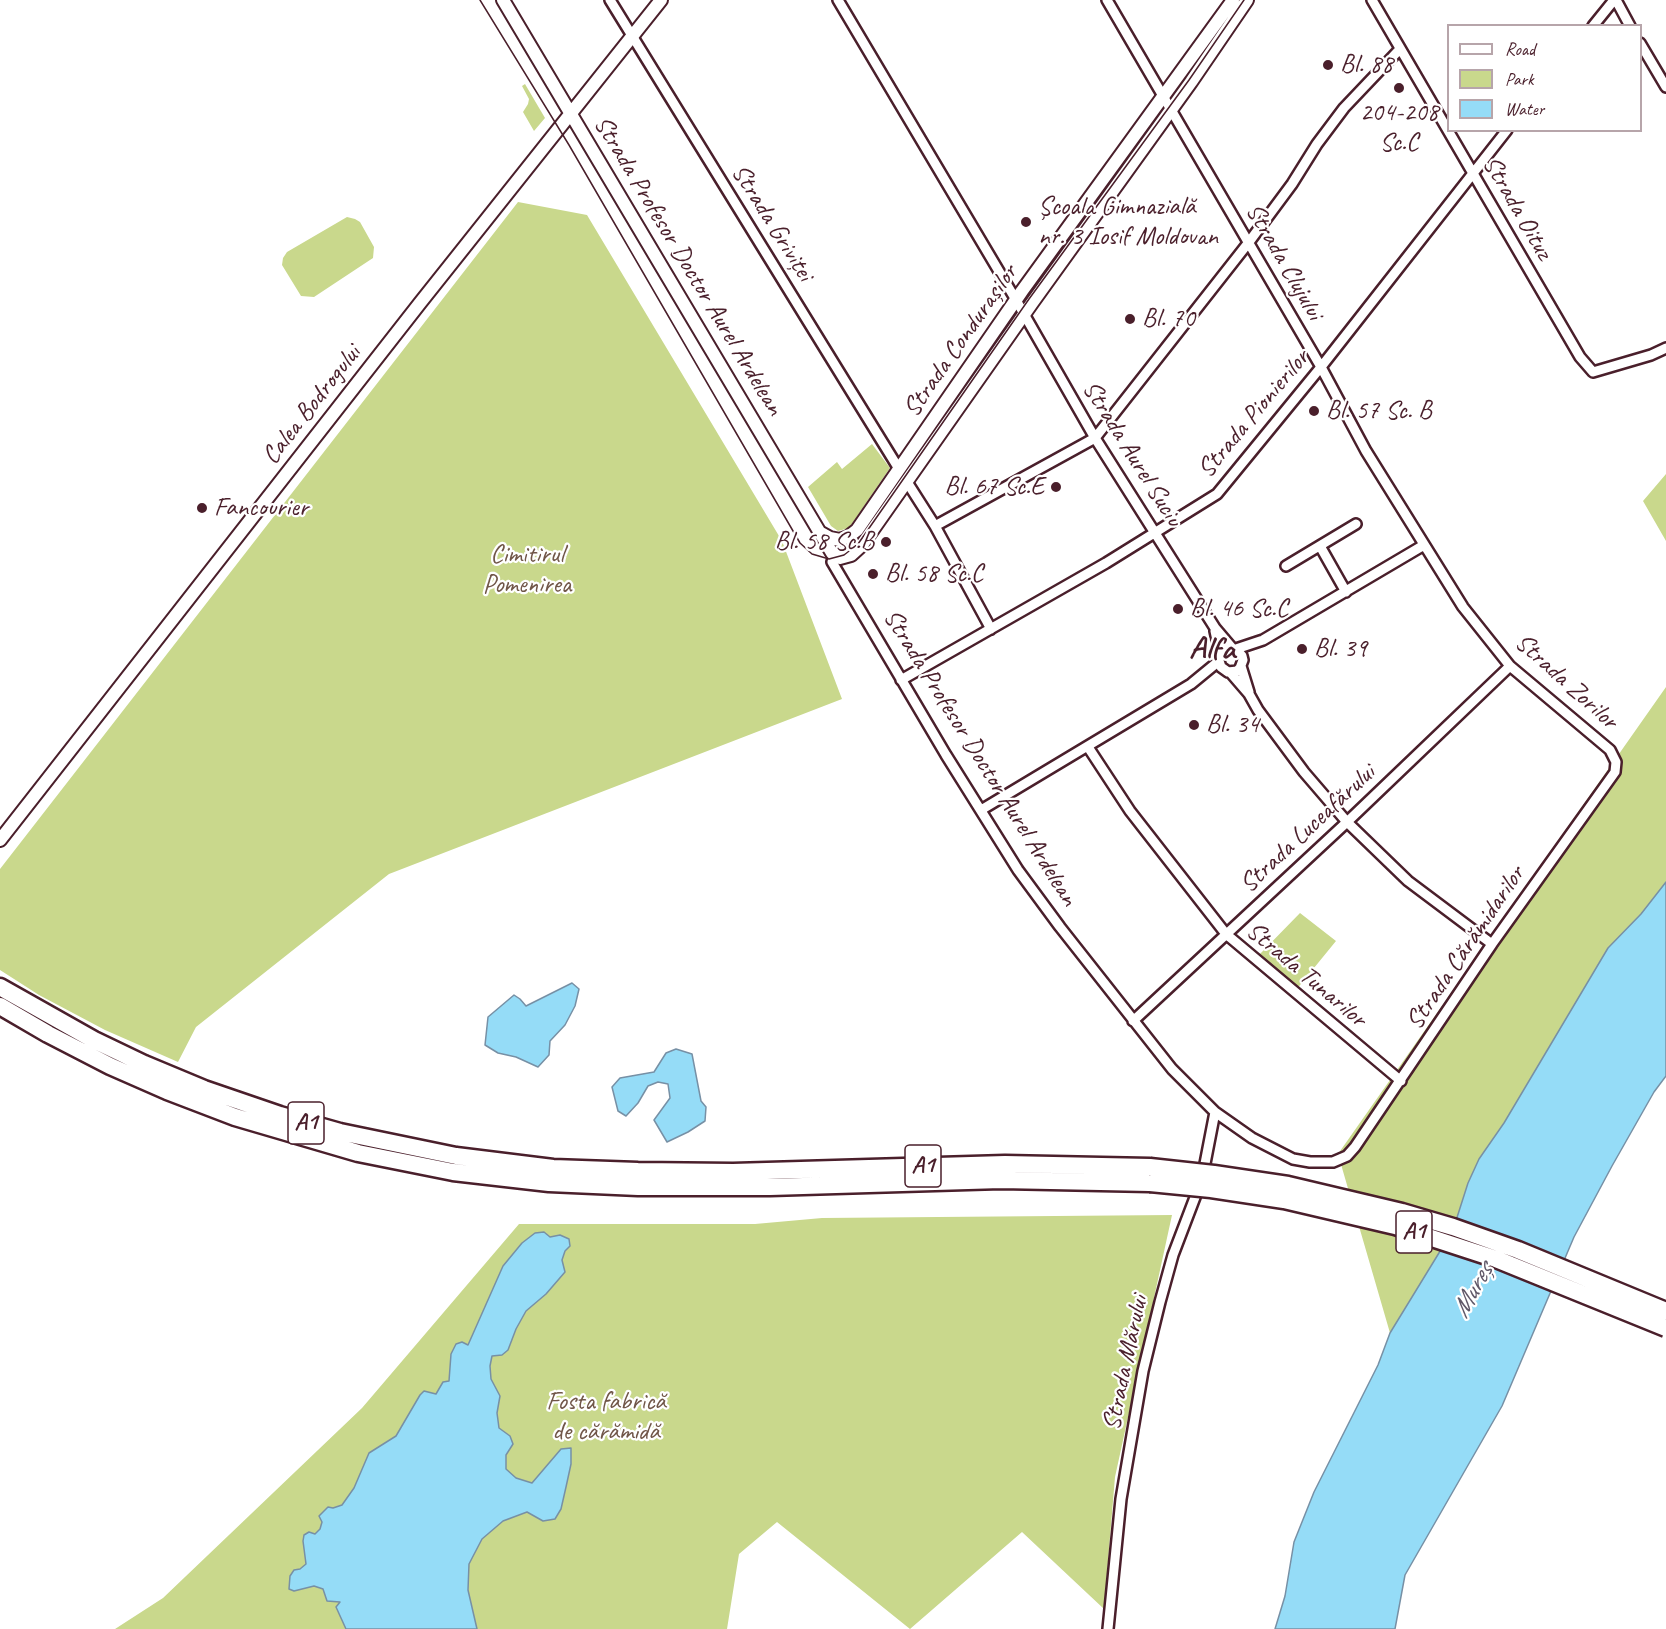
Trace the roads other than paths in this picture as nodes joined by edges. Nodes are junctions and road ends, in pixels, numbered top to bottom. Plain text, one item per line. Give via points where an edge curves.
1 (503, 0) edge
2 (610, 0) edge
3 (661, 0) edge
4 (838, 0) edge
5 (1107, 0) edge
6 (1233, 0) edge
7 (1247, 0) edge
8 (1371, 0) edge
9 (1615, 0) edge
10 (1595, 24) edge
11 (1629, 24) edge
12 (632, 36) junction
13 (1642, 45) edge
14 (1400, 49) junction
15 (1666, 87) edge
16 (1163, 97) junction
17 (1171, 110) junction
18 (572, 113) junction
19 (1447, 130) edge
20 (1448, 132) edge
21 (1505, 132) edge
22 (1472, 173) junction
23 (1249, 242) junction
24 (1016, 300) junction
25 (1024, 315) junction
26 (1666, 348) edge
27 (1321, 367) junction
28 (1095, 438) junction
29 (899, 469) junction
30 (907, 482) junction
31 (1356, 524) dead end
32 (935, 526) junction
33 (821, 533) junction
34 (1155, 533) junction
35 (1424, 545) junction
36 (1320, 546) junction
37 (834, 555) junction
38 (851, 555) junction
39 (1286, 566) dead end
40 (838, 572) junction
41 (1346, 592) junction
42 (1215, 628) junction
43 (991, 629) junction
44 (1263, 640) junction
45 (1234, 649) junction
46 (1220, 657) junction
47 (1242, 663) junction
48 (1510, 666) junction
49 (1228, 672) junction
50 (1198, 679) junction
51 (901, 680) junction
52 (1249, 694) junction
53 (1088, 747) junction
54 (1616, 762) joint
55 (981, 810) junction
56 (1347, 822) junction
57 (0, 840) edge
58 (1226, 934) junction
59 (1492, 944) junction
60 (0, 987) edge
61 (0, 1006) edge
62 (1133, 1021) junction
63 (1401, 1081) junction
64 (1215, 1112) junction
65 (1347, 1156) joint
66 (1150, 1175) junction
67 (638, 1179) junction
68 (1666, 1311) edge
69 (1666, 1328) edge
70 (1108, 1629) edge

1 - 18 main road, Strada Profesor Doctor Aurel Ardelean
2 - 12 street, Strada Griviței
3 - 12 main road, Calea Bodrogului
4 - 24 street, Strada Aurel Suciu
5 - 16 street, Strada Clujului
6 - 16 main road, Strada Condurașilor
7 - 17 main road, Strada Condurașilor
8 - 14 street, Strada Oituz
9 - 10 street
9 - 11 street
12 - 18 main road, Calea Bodrogului
12 - 29 street, Strada Griviței
13 - 15 street
14 - 19 street, Strada Oituz
14 - 23 street via 1344,108
16 - 17 street, Strada Clujului
16 - 24 main road, Strada Condurașilor
17 - 23 street, Strada Clujului
17 - 25 main road, Strada Condurașilor
18 - 33 main road, Strada Profesor Doctor Aurel Ardelean
18 - 57 main road, Calea Bodrogului
20 - 22 street, Strada Oituz
21 - 22 street, Strada Pionierilor
22 - 26 street, Strada Oituz via 1565,335 1593,372
22 - 27 street, Strada Pionierilor
23 - 27 street, Strada Clujului
23 - 28 street
24 - 25 street, Strada Aurel Suciu
24 - 29 main road, Strada Condurașilor
25 - 28 street, Strada Aurel Suciu
25 - 30 main road, Strada Condurașilor
27 - 34 street, Strada Pionierilor via 1217,494
27 - 35 street, Strada Clujului via 1366,451
28 - 32 street
28 - 34 street, Strada Aurel Suciu
29 - 33 main road, Strada Condurașilor via 854,534 837,540
30 - 32 street
30 - 38 main road, Strada Condurașilor
31 - 36 street
32 - 43 street
33 - 37 main road, Strada Profesor Doctor Aurel Ardelean
34 - 42 street, Strada Aurel Suciu
34 - 43 street, Strada Pionierilor
35 - 41 street
35 - 48 street, Strada Zorilor via 1463,607
36 - 39 street
36 - 41 street
37 - 38 main road
37 - 40 street, Strada Profesor Doctor Aurel Ardelean via 840,566
38 - 40 street, Strada Condurașilor
40 - 51 street, Strada Profesor Doctor Aurel Ardelean
41 - 44 street
42 - 45 street, Strada Aurel Suciu
42 - 46 street, Strada Aurel Suciu
43 - 51 street, Strada Pionierilor
44 - 45 street
44 - 47 street
45 - 46 street via 1227,649
45 - 47 street via 1242,656
46 - 49 street via 1221,667
46 - 50 street
47 - 49 street via 1237,671
47 - 52 street
48 - 54 street, Strada Zorilor via 1610,750
48 - 56 street, Strada Luceafărului
49 - 50 street
49 - 52 street
50 - 53 street
51 - 55 street, Strada Profesor Doctor Aurel Ardelean
52 - 56 street via 1304,772
53 - 55 street
53 - 58 street, Strada Tunarilor via 1130,811
54 - 59 street, Strada Cărămidarilor via 1611,778
55 - 62 street, Strada Profesor Doctor Aurel Ardelean via 1018,870
56 - 58 street, Strada Luceafărului
56 - 59 street via 1408,881
58 - 62 street, Strada Luceafărului
58 - 63 street, Strada Tunarilor
59 - 63 street, Strada Cărămidarilor
60 - 67 highway, A1 via 144,1064 299,1121 456,1156
61 - 67 highway, A1 via 137,1078 236,1117 312,1141 485,1177 549,1183
62 - 64 street, Strada Profesor Doctor Aurel Ardelean via 1172,1069
63 - 65 street, Strada Cărămidarilor
64 - 65 street, Strada Profesor Doctor Aurel Ardelean via 1252,1138 1293,1159 1333,1162
64 - 70 street, Strada Mărului via 1202,1179 1173,1255 1143,1371 1121,1499
66 - 67 highway, A1 via 1069,1164 982,1164 696,1180
66 - 68 highway, A1, bridge via 1270,1182 1402,1212 1534,1257
66 - 69 highway, A1, bridge via 1395,1226 1496,1259

